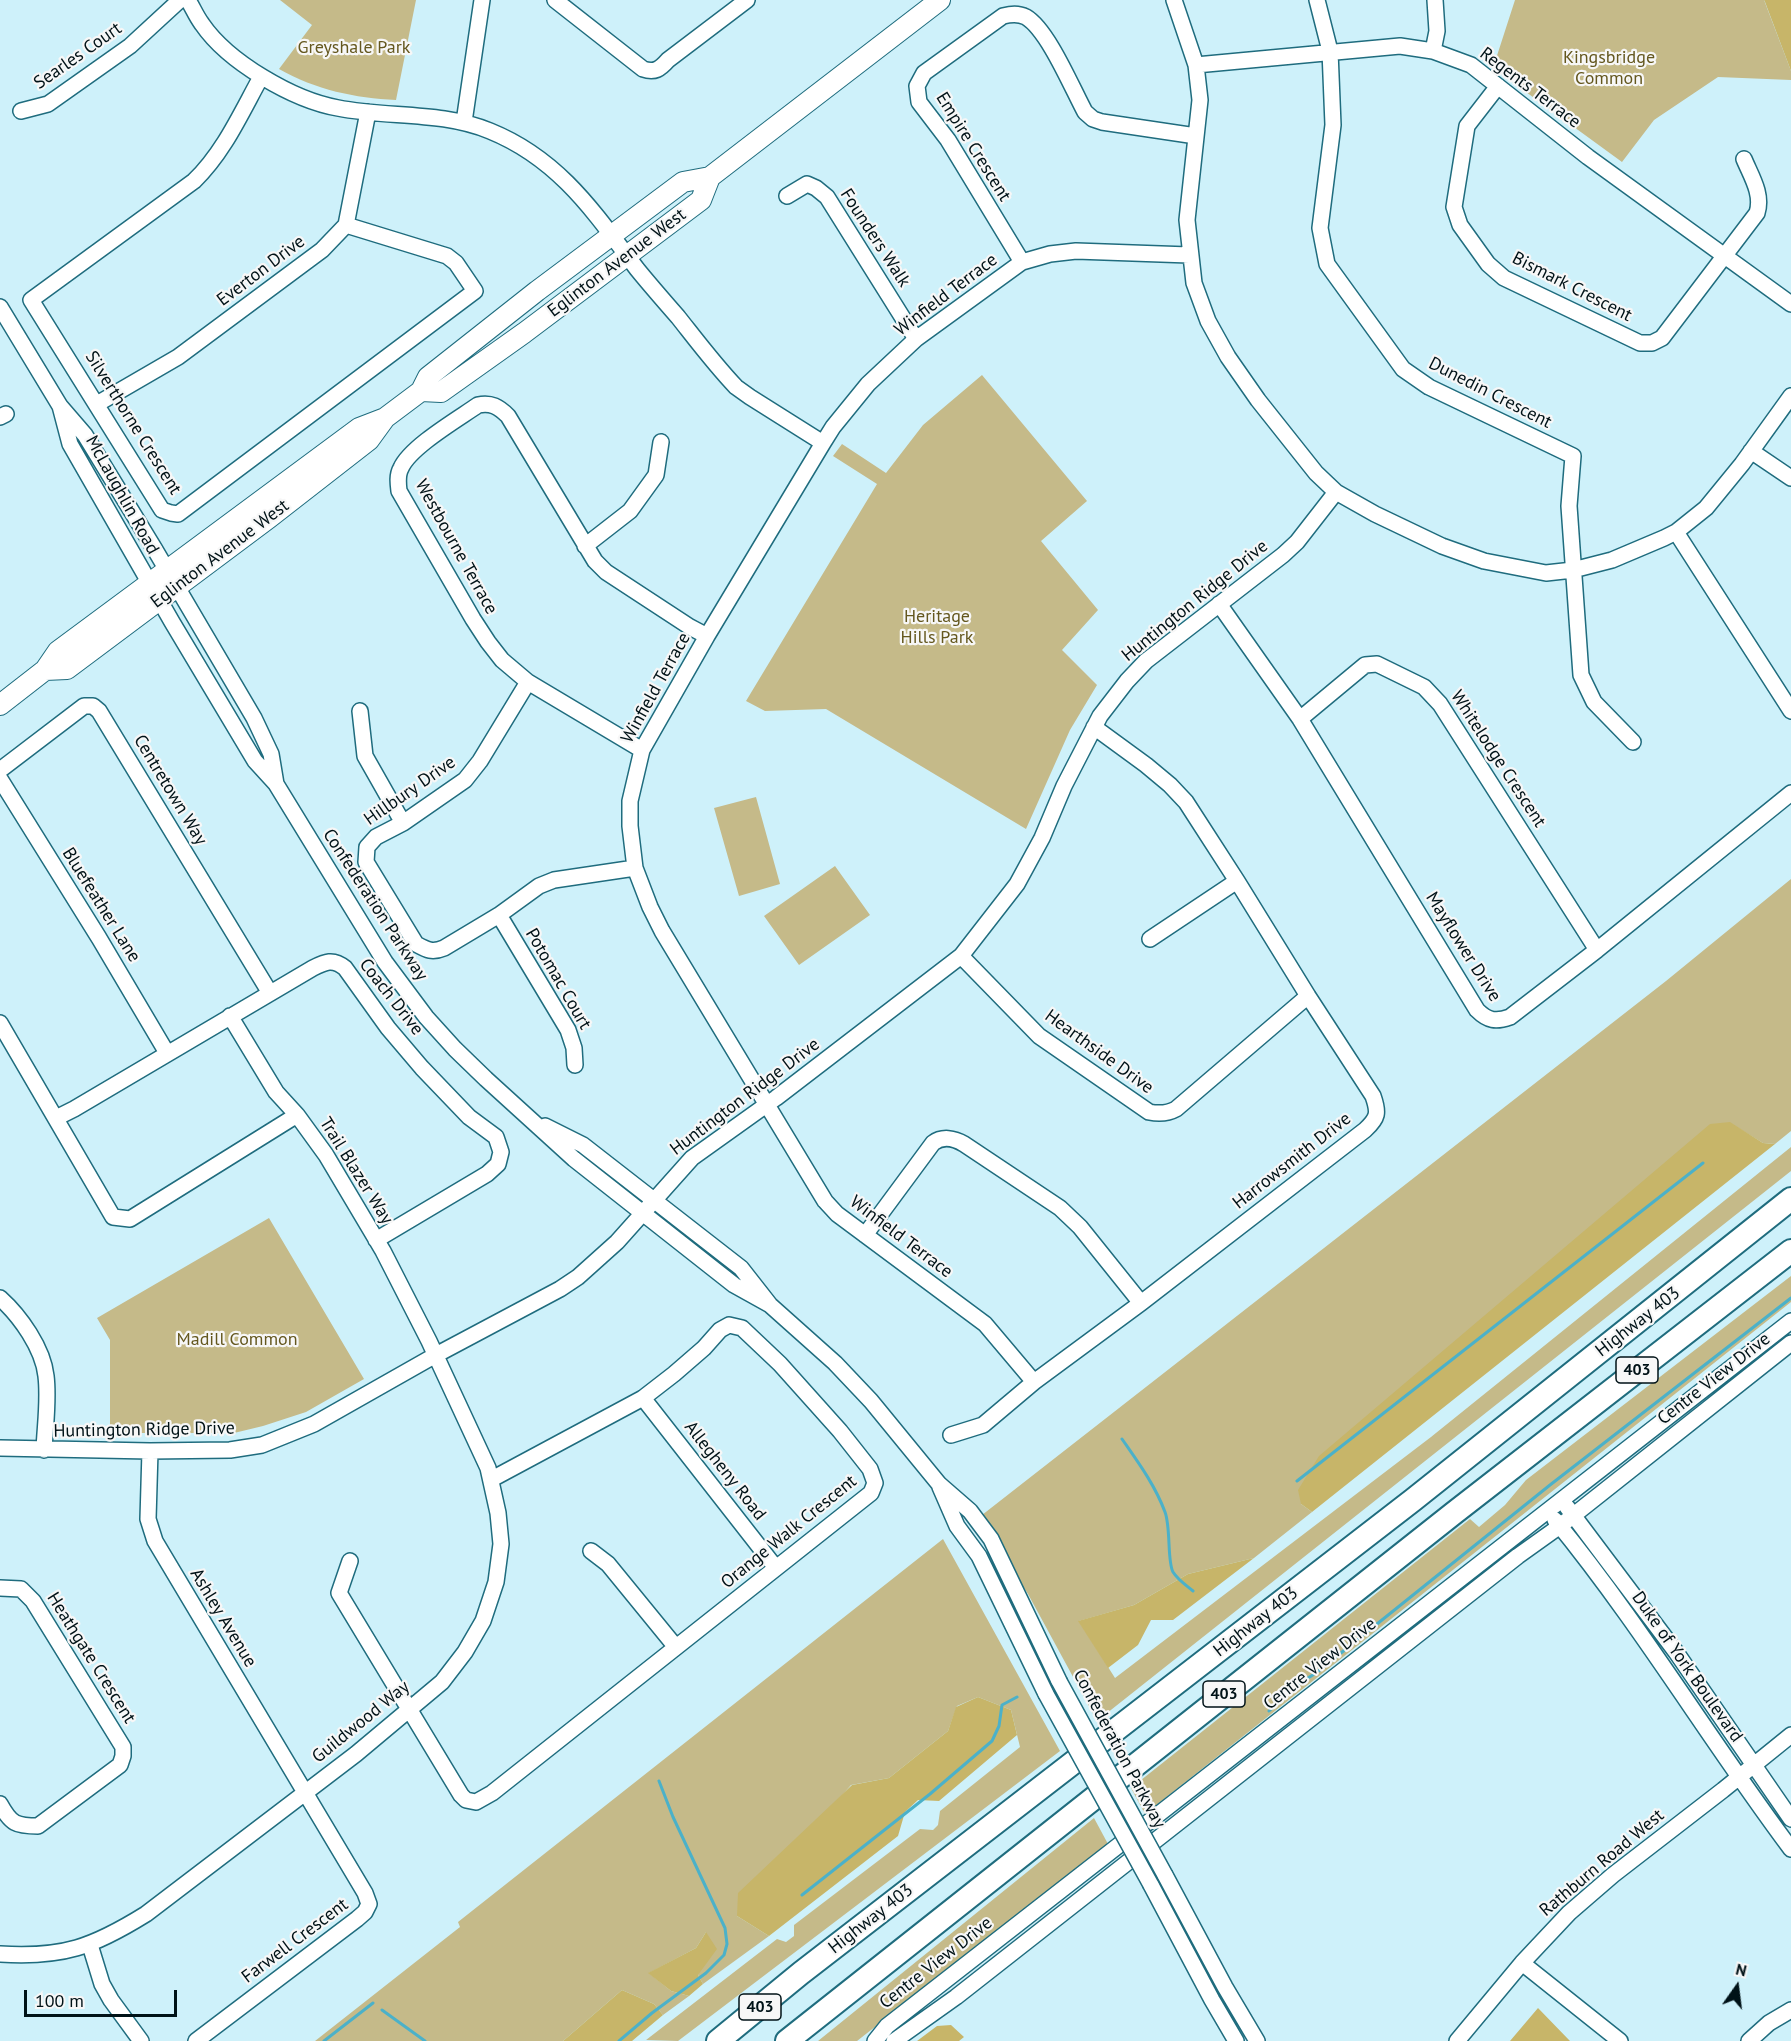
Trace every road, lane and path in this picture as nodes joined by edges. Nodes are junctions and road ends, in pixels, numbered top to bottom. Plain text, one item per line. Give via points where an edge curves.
1 (180, 0) edge
2 (188, 0) edge
3 (482, 0) edge
4 (555, 0) edge
5 (747, 0) edge
6 (940, 0) edge
7 (1174, 0) edge
8 (1317, 0) edge
9 (1435, 0) edge
10 (1330, 51) junction
11 (1433, 51) junction
12 (1196, 65) junction
13 (261, 77) junction
14 (1498, 86) junction
15 (21, 111) dead end
16 (368, 112) junction
17 (464, 122) junction
18 (1196, 136) junction
19 (1744, 159) dead end
20 (710, 177) junction
21 (787, 196) dead end
22 (346, 225) junction
23 (612, 235) junction
24 (1189, 255) junction
25 (627, 256) junction
26 (1725, 256) junction
27 (1022, 262) junction
28 (1791, 304) edge
29 (0, 307) edge
30 (916, 339) junction
31 (421, 391) junction
32 (1791, 396) edge
33 (97, 404) junction
34 (60, 406) junction
35 (386, 418) junction
36 (661, 442) dead end
37 (823, 443) junction
38 (1751, 451) junction
39 (1791, 478) edge
40 (1336, 492) junction
41 (1676, 532) junction
42 (585, 546) junction
43 (167, 569) junction
44 (1573, 570) junction
45 (149, 583) junction
46 (177, 586) junction
47 (159, 600) junction
48 (1219, 604) junction
49 (707, 636) junction
50 (45, 670) junction
51 (528, 682) junction
52 (0, 705) edge
53 (360, 711) dead end
54 (1791, 711) edge
55 (1300, 719) junction
56 (1094, 727) junction
57 (1633, 742) dead end
58 (642, 750) junction
59 (0, 770) edge
60 (0, 779) edge
61 (276, 784) junction
62 (1791, 794) edge
63 (403, 823) junction
64 (635, 868) junction
65 (1237, 880) junction
66 (499, 915) junction
67 (1150, 939) dead end
68 (1597, 950) junction
69 (961, 956) junction
70 (270, 993) junction
71 (1308, 996) junction
72 (230, 1016) junction
73 (0, 1023) edge
74 (167, 1053) junction
75 (575, 1065) dead end
76 (766, 1105) junction
77 (297, 1115) junction
78 (526, 1116) junction
79 (56, 1118) junction
80 (654, 1199) junction
81 (1791, 1199) edge
82 (642, 1213) junction
83 (864, 1235) junction
84 (376, 1240) junction
85 (1791, 1251) edge
86 (0, 1298) edge
87 (1141, 1303) junction
88 (770, 1305) junction
89 (1791, 1321) edge
90 (1791, 1343) edge
91 (434, 1356) junction
92 (1034, 1382) junction
93 (643, 1398) junction
94 (951, 1435) dead end
95 (0, 1448) edge
96 (44, 1450) junction
97 (150, 1451) junction
98 (492, 1479) junction
99 (939, 1484) junction
100 (1562, 1500) junction
101 (1547, 1511) junction
102 (1573, 1515) junction
103 (1560, 1526) junction
104 (591, 1551) dead end
105 (350, 1561) dead end
106 (776, 1568) junction
107 (0, 1588) edge
108 (675, 1646) junction
109 (410, 1709) junction
110 (1791, 1735) edge
111 (1753, 1765) junction
112 (1739, 1777) junction
113 (304, 1792) junction
114 (0, 1804) edge
115 (1791, 1819) edge
116 (1791, 1849) edge
117 (90, 1945) junction
118 (0, 1955) edge
119 (1522, 1963) junction
120 (801, 1973) junction
121 (1791, 2010) edge
122 (141, 2041) edge
123 (196, 2041) edge
124 (702, 2041) edge
125 (718, 2041) edge
126 (787, 2041) edge
127 (875, 2041) edge
128 (894, 2041) edge
129 (1236, 2041) edge
130 (1257, 2041) edge
131 (1457, 2041) edge
132 (1620, 2041) edge
133 (1749, 2041) edge

1 - 15 street, Searles Court via 130,46 48,104
2 - 13 street via 221,46
3 - 17 street
4 - 5 street via 650,71 658,70
6 - 20 main road, Eglinton Avenue West
7 - 12 street
8 - 10 street
9 - 11 street via 1437,31
10 - 11 street, Regents Terrace via 1400,46
10 - 12 street, Regents Terrace
10 - 44 street, Dunedin Crescent via 1333,125 1320,228 1327,264 1403,369 1429,387 1573,456 1569,506
11 - 14 street, Regents Terrace via 1471,65
12 - 18 street via 1200,100
13 - 16 street via 306,99
13 - 33 street, Silverthorne Crescent via 217,155 194,181 31,300
14 - 26 street, Regents Terrace
14 - 26 street, Bismark Crescent via 1467,126 1454,207 1460,225 1488,264 1504,278 1640,343 1652,343 1662,338
16 - 17 street
16 - 22 street
17 - 23 street via 511,140 546,162
18 - 24 street via 1187,220
18 - 27 street, Empire Crescent via 1093,119 1085,112 1035,24 1014,14 1003,16 986,28 924,73 917,86 919,102 948,140
19 - 26 street via 1760,203 1757,213
20 - 23 main road, Eglinton Avenue West via 683,182
20 - 25 main road, Eglinton Avenue West via 700,200
21 - 30 street, Founders Walk via 807,184 826,197
22 - 33 street, Everton Drive via 322,250 178,357
22 - 33 street, Silverthorne Crescent via 447,256 475,291 178,514 162,510 157,504
23 - 25 street
23 - 31 main road, Eglinton Avenue West via 428,377
24 - 27 street, Winfield Terrace via 1076,251
24 - 40 street via 1200,302 1228,357 1316,473
25 - 31 main road, Eglinton Avenue West via 441,392
25 - 37 street via 736,387
26 - 28 street, Regents Terrace
27 - 30 street, Winfield Terrace
29 - 34 street, McLaughlin Road
30 - 37 street, Winfield Terrace via 868,384
31 - 35 main road, Eglinton Avenue West
32 - 38 street
34 - 43 street, McLaughlin Road via 86,435
34 - 45 street, McLaughlin Road via 70,444
35 - 43 main road, Eglinton Avenue West via 359,428
35 - 46 main road, Eglinton Avenue West via 369,440
36 - 42 street via 656,475 630,512
37 - 49 street, Winfield Terrace
38 - 39 street
38 - 41 street via 1706,508
40 - 44 street via 1375,514 1484,561 1546,573
40 - 48 street, Huntington Ridge Drive via 1290,548
41 - 44 street via 1612,560
41 - 54 street
42 - 49 street, Westbourne Terrace via 606,572
42 - 51 street, Westbourne Terrace via 508,416 494,405 478,405 410,454 400,468 399,491 473,619 502,660
43 - 45 main road, Eglinton Avenue West
43 - 46 street, McLaughlin Road
44 - 57 street via 1581,675 1593,702
45 - 47 street, McLaughlin Road
45 - 50 main road, Eglinton Avenue West via 58,651
46 - 47 main road, Eglinton Avenue West
46 - 61 street, Confederation Parkway via 254,718 271,754
47 - 50 main road, Eglinton Avenue West via 67,669
47 - 61 street, Confederation Parkway via 255,761
48 - 55 street, Mayflower Drive
48 - 56 street, Huntington Ridge Drive via 1146,661
49 - 58 street, Winfield Terrace
50 - 52 main road, Eglinton Avenue West
51 - 58 street, Westbourne Terrace
51 - 63 street, Hillbury Drive via 465,780
53 - 63 street via 365,756
55 - 68 street, Whitelodge Crescent via 1365,665 1377,664 1424,687 1440,704
55 - 68 street, Mayflower Drive via 1485,1018 1510,1017
56 - 65 street, Harrowsmith Drive via 1170,785 1198,818
56 - 69 street, Huntington Ridge Drive via 1017,884
58 - 64 street, Winfield Terrace via 630,801
59 - 70 street, Centretown Way via 84,706 93,706
60 - 74 street, Bluefeather Lane
61 - 78 street, Confederation Parkway via 405,990 455,1048
62 - 68 street, Mayflower Drive
63 - 66 street, Hillbury Drive via 376,837 367,847 366,862 416,944 435,952
64 - 66 street, Hillbury Drive via 554,880
64 - 76 street, Winfield Terrace via 662,931
65 - 67 street
65 - 71 street, Harrowsmith Drive
66 - 75 street, Potomac Court via 568,1030
69 - 71 street, Hearthside Drive via 1039,1036 1149,1112 1158,1114 1176,1109
69 - 76 street, Huntington Ridge Drive
70 - 72 street, Coach Drive
70 - 84 street, Coach Drive via 327,961 338,962 422,1068 470,1117 496,1137 501,1152 498,1164 488,1174
71 - 87 street, Harrowsmith Drive via 1373,1096 1377,1105 1373,1123
72 - 74 street, Coach Drive
72 - 77 street, Trail Blazer Way via 276,1092
73 - 79 street
74 - 79 street, Coach Drive
76 - 80 street, Huntington Ridge Drive via 692,1158
76 - 83 street, Winfield Terrace via 825,1201
77 - 79 street via 130,1219 122,1220 113,1217
77 - 84 street, Trail Blazer Way via 326,1155
78 - 80 street, Confederation Parkway via 583,1145
78 - 82 street, Confederation Parkway
80 - 82 street, Huntington Ridge Drive
80 - 88 street, Confederation Parkway via 741,1268
81 - 120 highway, Highway 403 / 403 via 1413,1500
82 - 88 street, Confederation Parkway via 734,1285
82 - 91 street, Huntington Ridge Drive via 617,1242 569,1283
83 - 87 street via 933,1143 952,1139 1060,1208
83 - 92 street, Winfield Terrace via 985,1324
84 - 91 street, Trail Blazer Way
85 - 126 highway, Highway 403 / 403
86 - 96 street via 16,1312 40,1353 46,1375
87 - 92 street, Harrowsmith Drive
88 - 99 street, Confederation Parkway via 871,1401
89 - 100 street, Centre View Drive
90 - 102 street, Centre View Drive
91 - 97 street, Huntington Ridge Drive via 314,1424 262,1445 230,1450
91 - 98 street, Guildwood Way
92 - 94 street, Harrowsmith Drive via 983,1425
93 - 98 street, Orange Walk Crescent
93 - 106 street, Allegheny Road
93 - 106 street, Orange Walk Crescent via 720,1330 729,1325 742,1328 780,1364 870,1469 876,1483 871,1493
95 - 96 street, Huntington Ridge Drive
96 - 97 street, Huntington Ridge Drive
97 - 113 street, Ashley Avenue via 148,1519 155,1541
98 - 109 street, Guildwood Way via 501,1544 496,1582 483,1621 442,1682
99 - 129 street, Confederation Parkway, bridge via 957,1526 979,1556 1046,1694
99 - 130 street, Confederation Parkway, bridge via 970,1511 992,1539 1059,1682
100 - 101 street, Centre View Drive
100 - 102 street, Duke of York Boulevard
101 - 103 street, Duke of York Boulevard
101 - 127 street, Centre View Drive via 887,2026
102 - 103 street, Centre View Drive
102 - 111 street, Duke of York Boulevard via 1676,1652
103 - 112 street, Duke of York Boulevard via 1629,1617
103 - 128 street, Centre View Drive
104 - 108 street via 608,1564
105 - 109 street via 339,1593
106 - 108 street, Orange Walk Crescent
107 - 114 street, Heathgate Crescent via 21,1589 33,1601 123,1747 123,1756 120,1765 38,1826 12,1822
108 - 109 street, Orange Walk Crescent via 476,1802 461,1796
109 - 113 street, Guildwood Way
110 - 111 street, Rathburn Road West
111 - 112 street, Rathburn Road West
111 - 115 street, Duke of York Boulevard
112 - 116 street, Duke of York Boulevard
112 - 119 street, Rathburn Road West via 1594,1891
113 - 117 street, Guildwood Way via 146,1914
113 - 123 street, Farwell Crescent via 369,1904 357,1919
117 - 118 street, Guildwood Way via 48,1955
117 - 122 street via 102,1984
119 - 131 street, Rathburn Road West
119 - 132 street
120 - 124 highway
120 - 125 highway, Highway 403 / 403
121 - 133 street

